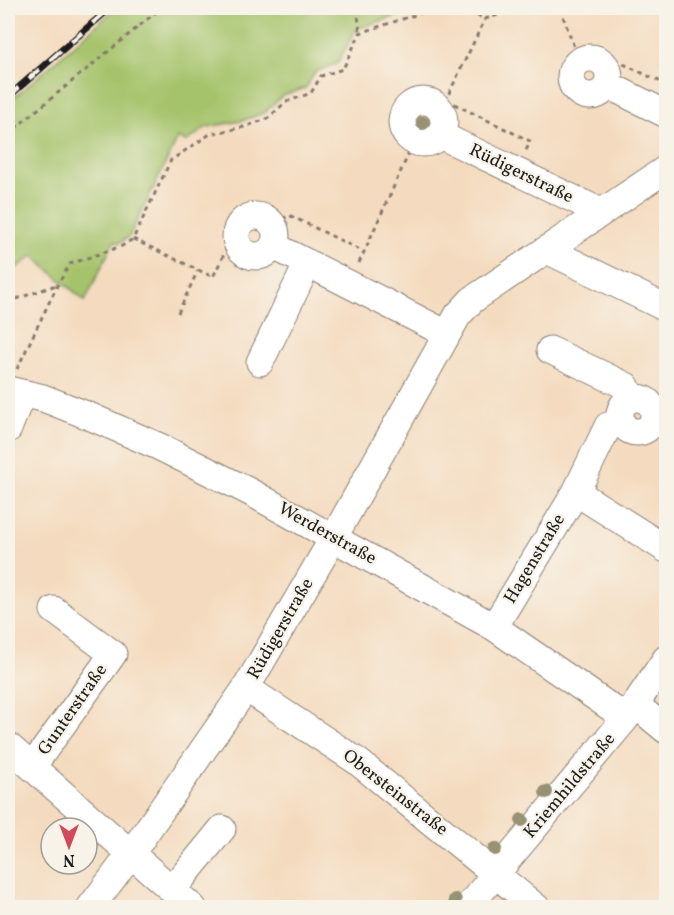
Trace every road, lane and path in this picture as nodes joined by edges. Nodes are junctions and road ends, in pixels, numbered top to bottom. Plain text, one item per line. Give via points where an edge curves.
1 (161, 8) edge
2 (357, 8) edge
3 (436, 8) edge
4 (460, 8) edge
5 (521, 8) edge
6 (560, 8) edge
7 (485, 19) junction
8 (360, 33) junction
9 (579, 61) joint
10 (666, 114) edge
11 (443, 115) junction
12 (8, 134) edge
13 (414, 142) junction
14 (666, 169) edge
15 (515, 171) junction
16 (601, 212) junction
17 (274, 236) junction
18 (133, 239) junction
19 (238, 245) joint
20 (547, 250) junction
21 (364, 252) junction
22 (308, 263) junction
23 (198, 270) junction
24 (58, 284) junction
25 (349, 284) junction
26 (8, 302) edge
27 (666, 308) edge
28 (178, 312) dead end
29 (447, 334) junction
30 (550, 350) dead end
31 (260, 362) dead end
32 (15, 386) edge
33 (648, 413) edge
34 (8, 429) edge
35 (576, 492) junction
36 (334, 537) junction
37 (666, 549) edge
38 (54, 610) dead end
39 (494, 627) junction
40 (666, 660) edge
41 (246, 688) junction
42 (631, 711) junction
43 (666, 730) edge
44 (8, 746) edge
45 (32, 767) junction
46 (222, 829) dead end
47 (130, 855) junction
48 (498, 873) junction
49 (172, 890) junction
50 (90, 908) edge
51 (193, 908) edge
52 (467, 908) edge
53 (537, 908) edge

1 - 12 path
2 - 8 path
3 - 8 path
4 - 7 path
5 - 7 path
6 - 9 path
7 - 11 path
8 - 18 path via 343,69 321,76 311,93 286,102 267,119 210,134 171,160
9 - 10 street via 571,74 577,91 594,96 608,85
11 - 13 street via 428,144
11 - 13 street, Rüdigerstraße via 431,102 424,101 405,111 402,125
11 - 15 street, Rüdigerstraße
11 - 15 path via 530,141
13 - 21 path
14 - 16 street, Rüdigerstraße
15 - 16 street, Rüdigerstraße
16 - 20 street, Rüdigerstraße
17 - 19 street via 265,254 252,256
17 - 21 path via 289,215
17 - 22 street
18 - 23 path
18 - 24 path via 69,264
19 - 23 path via 226,250 213,277
20 - 27 street
20 - 29 street, Rüdigerstraße via 472,300
21 - 25 path
22 - 25 street
22 - 31 street
23 - 28 path
24 - 26 path
24 - 32 path
25 - 29 street
29 - 36 street, Rüdigerstraße
30 - 33 street via 626,386
32 - 34 street
32 - 36 street, Werderstraße via 160,447
33 - 35 street via 608,426
35 - 37 street
35 - 39 street, Hagenstraße
36 - 39 street, Werderstraße
36 - 41 street, Rüdigerstraße
38 - 45 street, Gunterstraße via 113,654
39 - 42 street, Werderstraße
40 - 42 street, Kriemhildstraße
41 - 47 street, Rüdigerstraße
41 - 48 street, Obersteinstraße via 357,761
42 - 43 street, Werderstraße
42 - 48 street, Kriemhildstraße
44 - 45 street, Gunterstraße
45 - 47 street, Gunterstraße
46 - 49 street
47 - 49 street, Gunterstraße
47 - 50 street, Rüdigerstraße
48 - 52 street, Kriemhildstraße
48 - 53 street, Obersteinstraße
49 - 51 street, Gunterstraße

